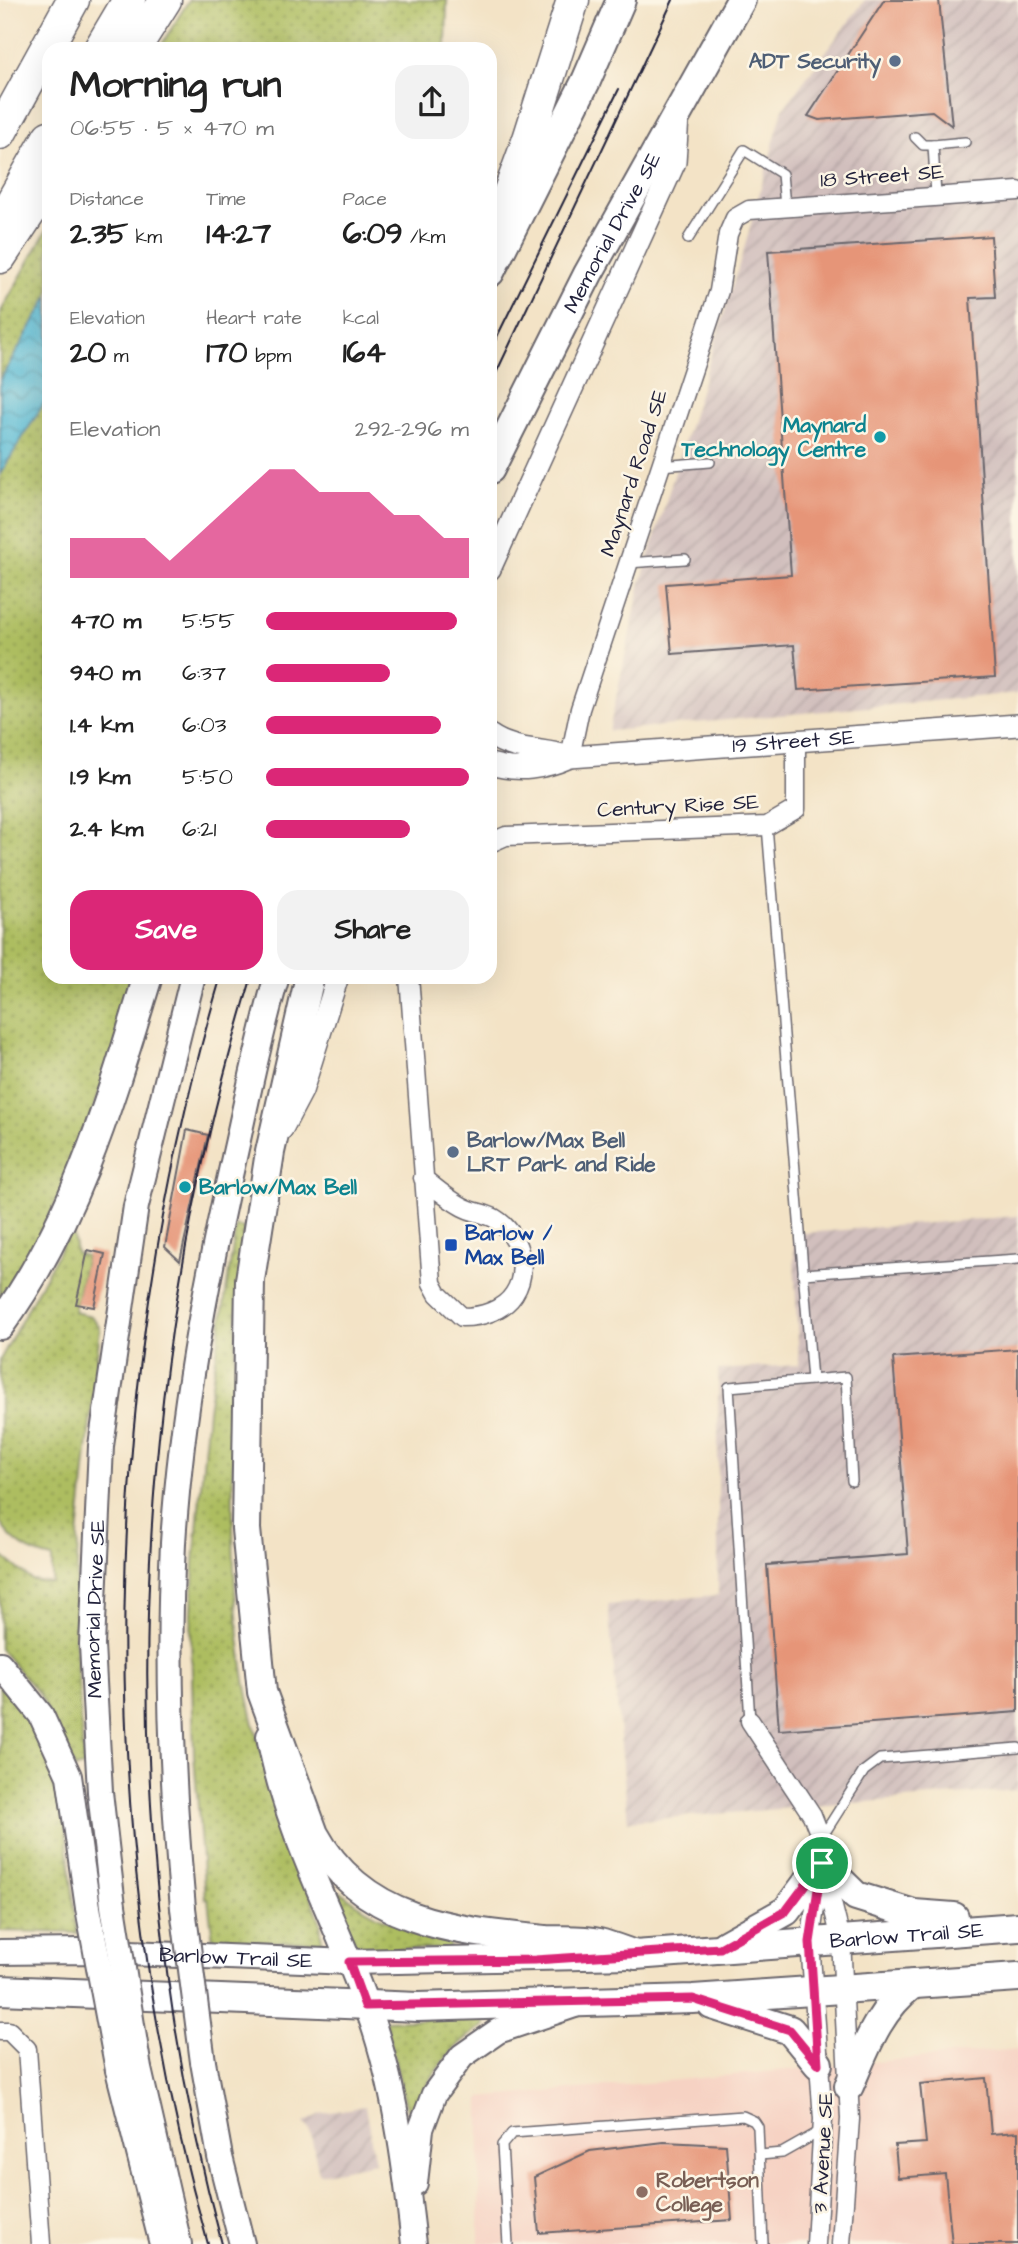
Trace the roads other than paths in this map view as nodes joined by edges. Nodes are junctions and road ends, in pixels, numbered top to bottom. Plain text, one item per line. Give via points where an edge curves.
1 (74, 0) edge
2 (129, 0) edge
3 (165, 0) edge
4 (573, 0) edge
5 (621, 0) edge
6 (741, 0) edge
7 (51, 42) edge
8 (104, 42) edge
9 (138, 42) edge
10 (42, 58) edge
11 (678, 113) junction
12 (0, 133) edge
13 (915, 137) dead end
14 (965, 142) dead end
15 (933, 145) junction
16 (42, 149) edge
17 (1018, 191) edge
18 (42, 194) edge
19 (936, 195) junction
20 (785, 206) junction
21 (749, 210) joint
22 (0, 223) edge
23 (497, 227) edge
24 (688, 239) dead end
25 (0, 257) edge
26 (497, 258) edge
27 (497, 455) edge
28 (710, 462) dead end
29 (660, 466) junction
30 (497, 554) edge
31 (685, 559) dead end
32 (628, 563) junction
33 (1018, 725) edge
34 (497, 740) edge
35 (796, 741) junction
36 (570, 757) junction
37 (497, 765) edge
38 (767, 827) junction
39 (497, 840) edge
40 (146, 984) edge
41 (191, 984) edge
42 (275, 984) edge
43 (308, 984) edge
44 (335, 984) edge
45 (410, 984) edge
46 (270, 1152) junction
47 (423, 1178) junction
48 (1018, 1259) edge
49 (803, 1274) junction
50 (0, 1325) edge
51 (812, 1380) junction
52 (852, 1481) dead end
53 (0, 1664) edge
54 (262, 1692) junction
55 (750, 1721) joint
56 (1018, 1748) edge
57 (821, 1851) junction
58 (100, 1907) junction
59 (1018, 1918) edge
60 (1018, 1927) edge
61 (841, 1939) junction
62 (810, 1942) junction
63 (720, 1948) junction
64 (4, 1951) edge
65 (635, 1955) junction
66 (349, 1962) junction
67 (1018, 1977) edge
68 (913, 1984) junction
69 (843, 1989) junction
70 (0, 1990) edge
71 (812, 1991) junction
72 (693, 1999) junction
73 (578, 2004) junction
74 (365, 2006) junction
75 (0, 2031) edge
76 (818, 2064) junction
77 (129, 2070) junction
78 (849, 2086) junction
79 (823, 2130) junction
80 (760, 2155) junction
81 (411, 2219) junction
82 (41, 2244) edge
83 (162, 2244) edge
84 (179, 2244) edge
85 (242, 2244) edge
86 (414, 2244) edge
87 (508, 2244) edge
88 (763, 2244) edge
89 (816, 2244) edge
90 (841, 2244) edge

1 - 7 highway
2 - 8 highway
3 - 9 highway
4 - 23 highway
5 - 26 main road via 586,81
6 - 11 main road, Memorial Drive SE
10 - 12 highway
11 - 27 main road, Memorial Drive SE via 588,274
11 - 30 street via 675,162
13 - 15 lane via 923,145
14 - 15 lane
15 - 19 lane
16 - 22 highway
17 - 19 street, 18 Street SE
18 - 25 highway
19 - 20 street, 18 Street SE
20 - 21 street, 18 Street SE
20 - 24 lane via 782,174 744,150
21 - 29 street, Maynard Road SE via 735,218 728,234 719,291
28 - 29 lane
29 - 32 street, Maynard Road SE
31 - 32 lane
32 - 36 street, Maynard Road SE via 580,709
33 - 35 street, 19 Street SE
34 - 36 street
35 - 36 street, 19 Street SE
35 - 38 street, Century Rise SE via 796,809
36 - 37 street via 546,768
38 - 39 street, Century Rise SE via 506,836
38 - 49 lane
40 - 50 main road via 103,1122 73,1195 25,1291
41 - 58 main road, Memorial Drive SE via 135,1206 101,1446 92,1645 100,1792
42 - 85 main road, bridge via 213,1252 184,1431 173,1542 170,1642 183,1908 220,2157
43 - 46 main road
44 - 46 street via 302,1091
45 - 47 street
46 - 54 main road via 250,1280 246,1415 246,1529
47 - 47 street via 432,1283 438,1294 462,1317 477,1317 509,1302 518,1289 521,1252 509,1232 494,1218 465,1208
48 - 49 lane
49 - 51 lane
51 - 52 lane via 846,1377
51 - 55 lane via 730,1387
53 - 58 main road via 41,1715 69,1776
54 - 65 main road via 320,1845 341,1874 374,1900 416,1919 490,1933 598,1942
54 - 66 main road via 279,1781
55 - 57 street, 3 Avenue SE via 812,1815
56 - 57 lane via 880,1759 864,1771
57 - 59 main road via 856,1896 890,1908 939,1917
57 - 61 street, 3 Avenue SE
57 - 62 street, 3 Avenue SE
57 - 63 main road via 786,1911
58 - 77 main road, Memorial Drive SE, bridge
60 - 61 main road, Barlow Trail SE
61 - 62 main road, Barlow Trail SE
61 - 69 street, 3 Avenue SE
62 - 63 main road, Barlow Trail SE
62 - 71 street, 3 Avenue SE
63 - 65 main road, Barlow Trail SE
64 - 66 main road, Barlow Trail SE
65 - 66 main road, Barlow Trail SE
66 - 74 main road
67 - 68 main road, Barlow Trail SE
68 - 69 main road, Barlow Trail SE
68 - 78 main road via 894,1998 882,2015
69 - 71 main road, Barlow Trail SE
69 - 78 street, 3 Avenue SE
70 - 74 main road, Barlow Trail SE
71 - 72 main road, Barlow Trail SE
71 - 76 street, 3 Avenue SE
72 - 73 main road, Barlow Trail SE
72 - 76 main road via 790,2030
73 - 74 main road, Barlow Trail SE
73 - 81 main road via 498,2031 462,2056 434,2094 421,2129
74 - 81 main road via 393,2100
75 - 82 street via 9,2031 27,2049
76 - 79 street, 3 Avenue SE
77 - 83 main road
77 - 84 main road, Memorial Drive SE
78 - 90 street, 3 Avenue SE
79 - 80 lane via 782,2153
79 - 89 street, 3 Avenue SE
80 - 87 lane via 758,2127 743,2116 512,2133 502,2145
80 - 88 lane
81 - 86 main road

